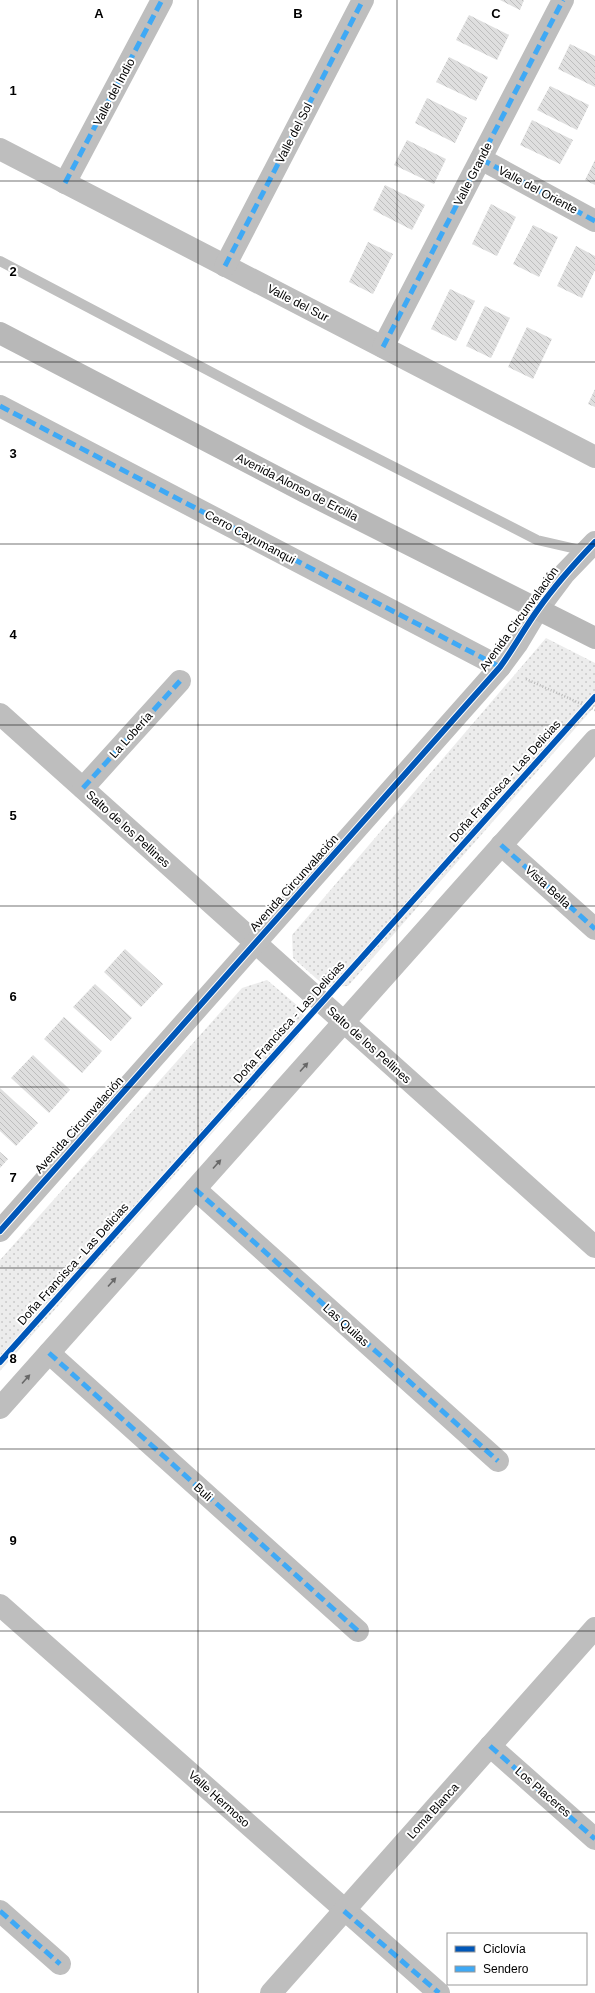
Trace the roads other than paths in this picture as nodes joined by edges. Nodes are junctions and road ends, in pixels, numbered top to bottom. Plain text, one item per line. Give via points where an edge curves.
1 (162, 0) edge
2 (363, 0) edge
3 (563, 0) edge
4 (0, 150) edge
5 (481, 159) junction
6 (65, 184) junction
7 (595, 221) edge
8 (225, 266) junction
9 (1, 335) edge
10 (383, 348) junction
11 (0, 406) edge
12 (595, 458) edge
13 (595, 542) edge
14 (538, 609) junction
15 (595, 638) edge
16 (500, 667) junction
17 (180, 681) dead end
18 (0, 714) edge
19 (595, 740) edge
20 (83, 788) junction
21 (501, 845) junction
22 (595, 929) edge
23 (255, 943) junction
24 (344, 1023) junction
25 (195, 1189) junction
26 (0, 1231) edge
27 (595, 1247) edge
28 (49, 1353) junction
29 (0, 1408) edge
30 (498, 1461) dead end
31 (0, 1605) edge
32 (595, 1628) edge
33 (358, 1631) dead end
34 (490, 1746) junction
35 (595, 1838) edge
36 (0, 1911) edge
37 (344, 1911) junction
38 (60, 1964) dead end
39 (271, 1993) edge
40 (439, 1993) edge

1 - 6 street, Valle del Indio
2 - 8 street, Valle del Sol
3 - 5 street, Valle Grande
4 - 6 street, Valle del Sur
5 - 7 street, Valle del Oriente
5 - 10 street, Valle Grande
6 - 8 street, Valle del Sur
8 - 10 street, Valle del Sur
9 - 14 main road, Avenida Alonso de Ercilla
10 - 12 street, Valle del Sur
11 - 16 street, Cerro Cayumanqui
13 - 14 street, Avenida Circunvalación via 565,573
14 - 15 main road, Avenida Alonso de Ercilla
14 - 16 street, Avenida Circunvalación
16 - 23 street, Avenida Circunvalación
17 - 20 street, La Lobería
18 - 20 street, Salto de los Pellines
19 - 21 street
20 - 23 street, Salto de los Pellines
21 - 22 street, Vista Bella
21 - 24 street
23 - 24 street, Salto de los Pellines
23 - 26 street, Avenida Circunvalación
25 -> 24 street
24 - 27 street, Salto de los Pellines
28 -> 25 street
25 - 30 street, Las Quilas
29 -> 28 street
28 - 33 street, Buli
31 - 37 street, Valle Hermoso
32 - 34 street, Loma Blanca
34 - 35 street, Los Placeres
34 - 37 street, Loma Blanca
36 - 38 street
37 - 39 street, Loma Blanca
37 - 40 street, Valle Hermoso

